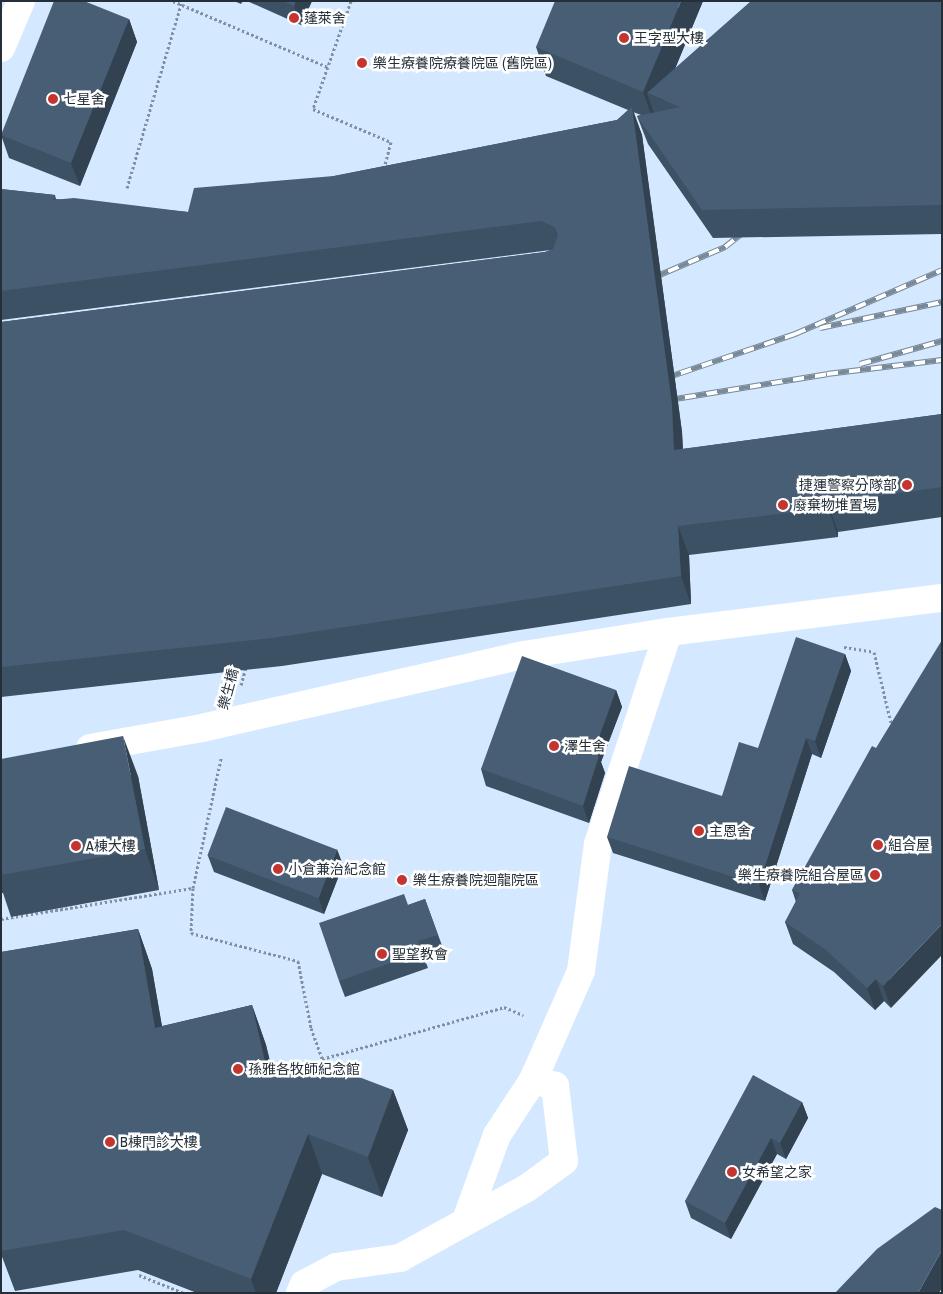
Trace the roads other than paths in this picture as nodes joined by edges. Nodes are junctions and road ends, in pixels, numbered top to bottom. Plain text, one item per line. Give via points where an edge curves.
1 (21, 1) edge
2 (1, 48) edge
3 (942, 598) edge
4 (668, 632) junction
5 (68, 752) edge
6 (533, 1080) junction
7 (466, 1220) junction
8 (300, 1293) edge

1 - 2 lane
3 - 4 lane
4 - 5 lane via 524,655 202,728
4 - 6 lane via 598,844 581,971
6 - 7 lane via 497,1135
6 - 7 lane via 555,1086 564,1161 527,1188
7 - 8 lane via 400,1258 336,1267 304,1284

